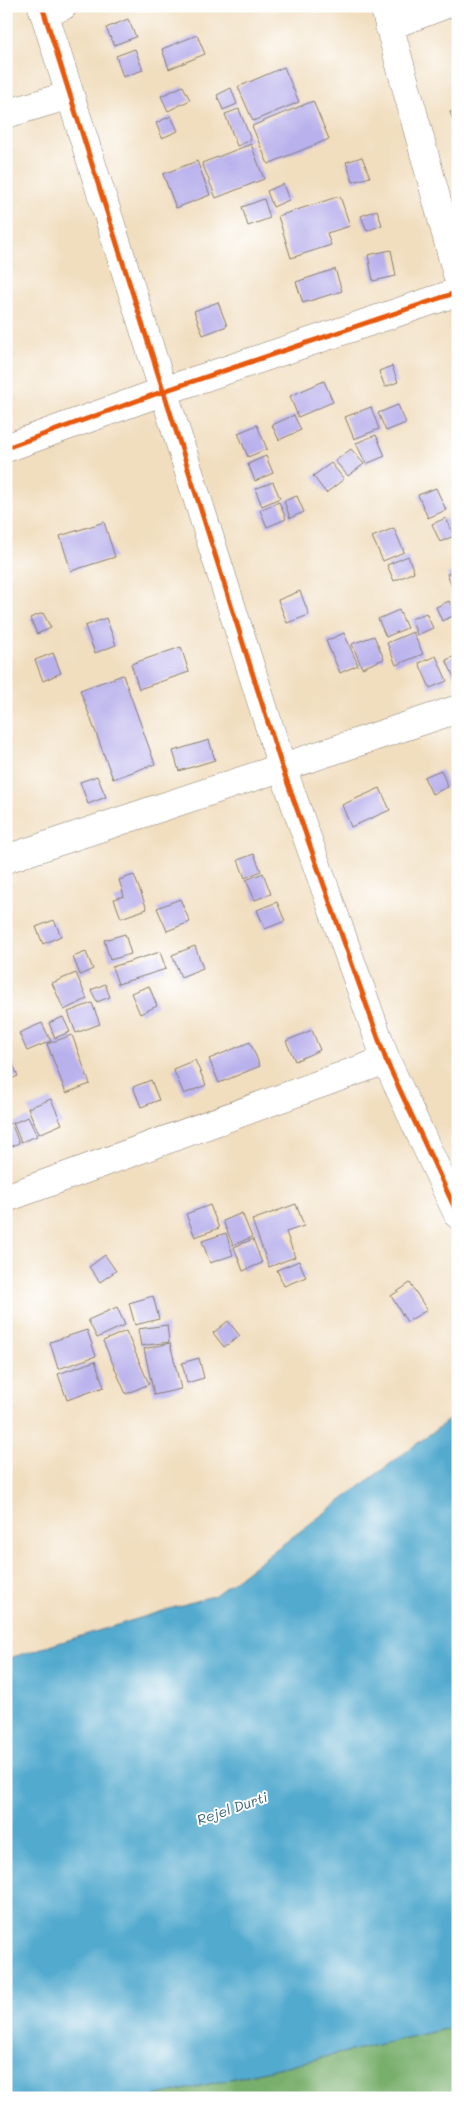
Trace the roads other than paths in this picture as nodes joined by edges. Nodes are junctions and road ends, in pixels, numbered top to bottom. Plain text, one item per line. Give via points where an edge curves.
1 (442, 6) edge
2 (50, 8) edge
3 (386, 16) edge
4 (70, 95) junction
5 (6, 114) edge
6 (458, 278) edge
7 (458, 292) edge
8 (164, 391) junction
9 (6, 448) edge
10 (458, 708) edge
11 (282, 767) junction
12 (6, 859) edge
13 (386, 1060) junction
14 (6, 1198) edge
15 (458, 1215) edge

1 - 3 street
2 - 4 street
3 - 6 street
4 - 5 street
4 - 8 street
7 - 8 street
8 - 9 street
8 - 11 street
10 - 11 street
11 - 12 street
11 - 13 street
13 - 14 street
13 - 15 street

